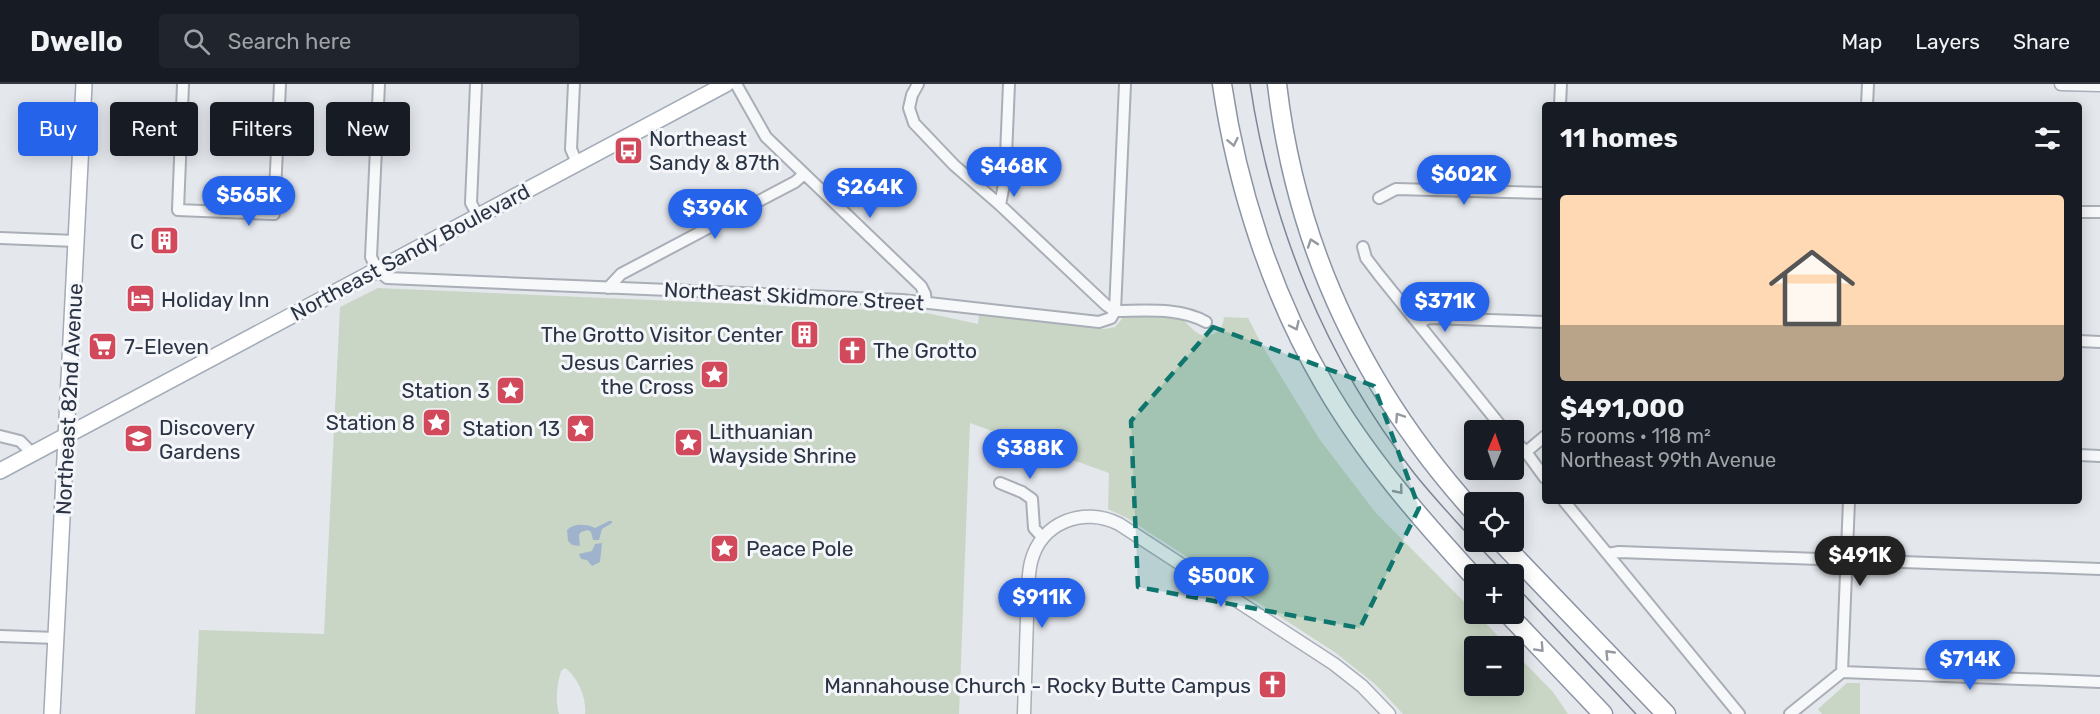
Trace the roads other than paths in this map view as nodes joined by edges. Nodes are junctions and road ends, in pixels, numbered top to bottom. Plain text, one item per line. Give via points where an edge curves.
1 (84, 84) edge
2 (183, 84) edge
3 (280, 84) edge
4 (379, 84) edge
5 (476, 84) edge
6 (574, 84) edge
7 (726, 84) edge
8 (736, 84) edge
9 (918, 84) edge
10 (1009, 84) edge
11 (1125, 84) edge
12 (1222, 84) edge
13 (1277, 84) edge
14 (1289, 84) edge
15 (1561, 84) edge
16 (1868, 84) edge
17 (2061, 84) edge
18 (2100, 85) edge
19 (1560, 102) edge
20 (1867, 102) edge
21 (1281, 117) junction
22 (577, 163) junction
23 (803, 175) junction
24 (1542, 193) edge
25 (1379, 198) dead end
26 (1000, 205) junction
27 (2082, 212) edge
28 (2100, 212) edge
29 (478, 216) junction
30 (0, 238) edge
31 (76, 242) junction
32 (1363, 248) dead end
33 (377, 269) junction
34 (608, 288) junction
35 (926, 302) junction
36 (1115, 310) junction
37 (1206, 322) dead end
38 (1418, 322) junction
39 (1542, 322) edge
40 (2082, 342) edge
41 (2100, 342) edge
42 (1496, 420) edge
43 (67, 435) junction
44 (0, 436) edge
45 (1542, 439) edge
46 (1526, 452) joint
47 (33, 454) junction
48 (2082, 455) edge
49 (2100, 456) edge
50 (0, 471) edge
51 (1542, 474) edge
52 (1000, 483) dead end
53 (1464, 500) edge
54 (1566, 504) edge
55 (1849, 504) edge
56 (1043, 538) junction
57 (1511, 552) edge
58 (1608, 554) junction
59 (1847, 560) junction
60 (1464, 565) edge
61 (2100, 569) edge
62 (1517, 624) edge
63 (0, 636) edge
64 (56, 638) junction
65 (1842, 672) junction
66 (2100, 682) edge
67 (1572, 683) junction
68 (52, 714) edge
69 (1024, 714) edge
70 (1389, 714) edge
71 (1587, 714) edge
72 (1603, 714) edge
73 (1666, 714) edge
74 (1739, 714) edge
75 (1790, 714) edge

1 - 31 main road, Northeast 82nd Avenue
2 - 3 street via 178,210 274,214
4 - 33 street via 371,255
5 - 29 street via 471,203
6 - 22 street via 571,149
7 - 22 main road, Northeast Sandy Boulevard
8 - 23 street via 766,137
9 - 26 street via 909,108 914,123
10 - 26 street via 1005,179
11 - 36 street
12 -> 60 highway via 1251,213 1310,357 1336,402 1395,486
13 - 21 highway
14 - 21 highway
15 - 19 street
16 - 20 street
17 - 18 street
53 -> 21 highway via 1386,398 1337,306 1302,209
22 - 29 main road, Northeast Sandy Boulevard
23 - 34 street via 621,274
23 - 35 street via 921,286
24 - 25 street via 1396,189
26 - 36 street
27 - 28 street
29 - 33 main road, Northeast Sandy Boulevard
30 - 31 street
31 - 43 main road, Northeast 82nd Avenue
32 - 38 street via 1366,258
33 - 34 street, Northeast Skidmore Street via 392,279
33 - 43 main road, Northeast Sandy Boulevard
34 - 35 street, Northeast Skidmore Street
35 - 36 street, Northeast Skidmore Street via 1099,322 1111,318
36 - 37 street, Northeast Skidmore Street via 1176,312
38 - 39 street via 1430,318
38 - 42 street
40 - 41 street
43 - 47 main road, Northeast Sandy Boulevard
43 - 64 main road, Northeast 82nd Avenue
44 - 47 street via 20,441
45 - 46 street
46 - 51 street
47 - 50 main road, Northeast Sandy Boulevard
48 - 49 street
52 - 56 street via 1029,495 1034,504 1034,528
54 - 58 street
55 - 59 street
56 - 69 street via 1030,569
56 - 70 street via 1058,524 1072,518 1095,516 1113,521 1339,668
73 -> 57 highway
58 - 59 street
58 - 74 street
59 - 61 street
59 - 65 street
62 -> 67 highway
63 - 64 street
64 - 68 main road, Northeast 82nd Avenue
65 - 66 street
65 - 75 street
67 - 71 highway via 1577,702
67 - 72 highway

